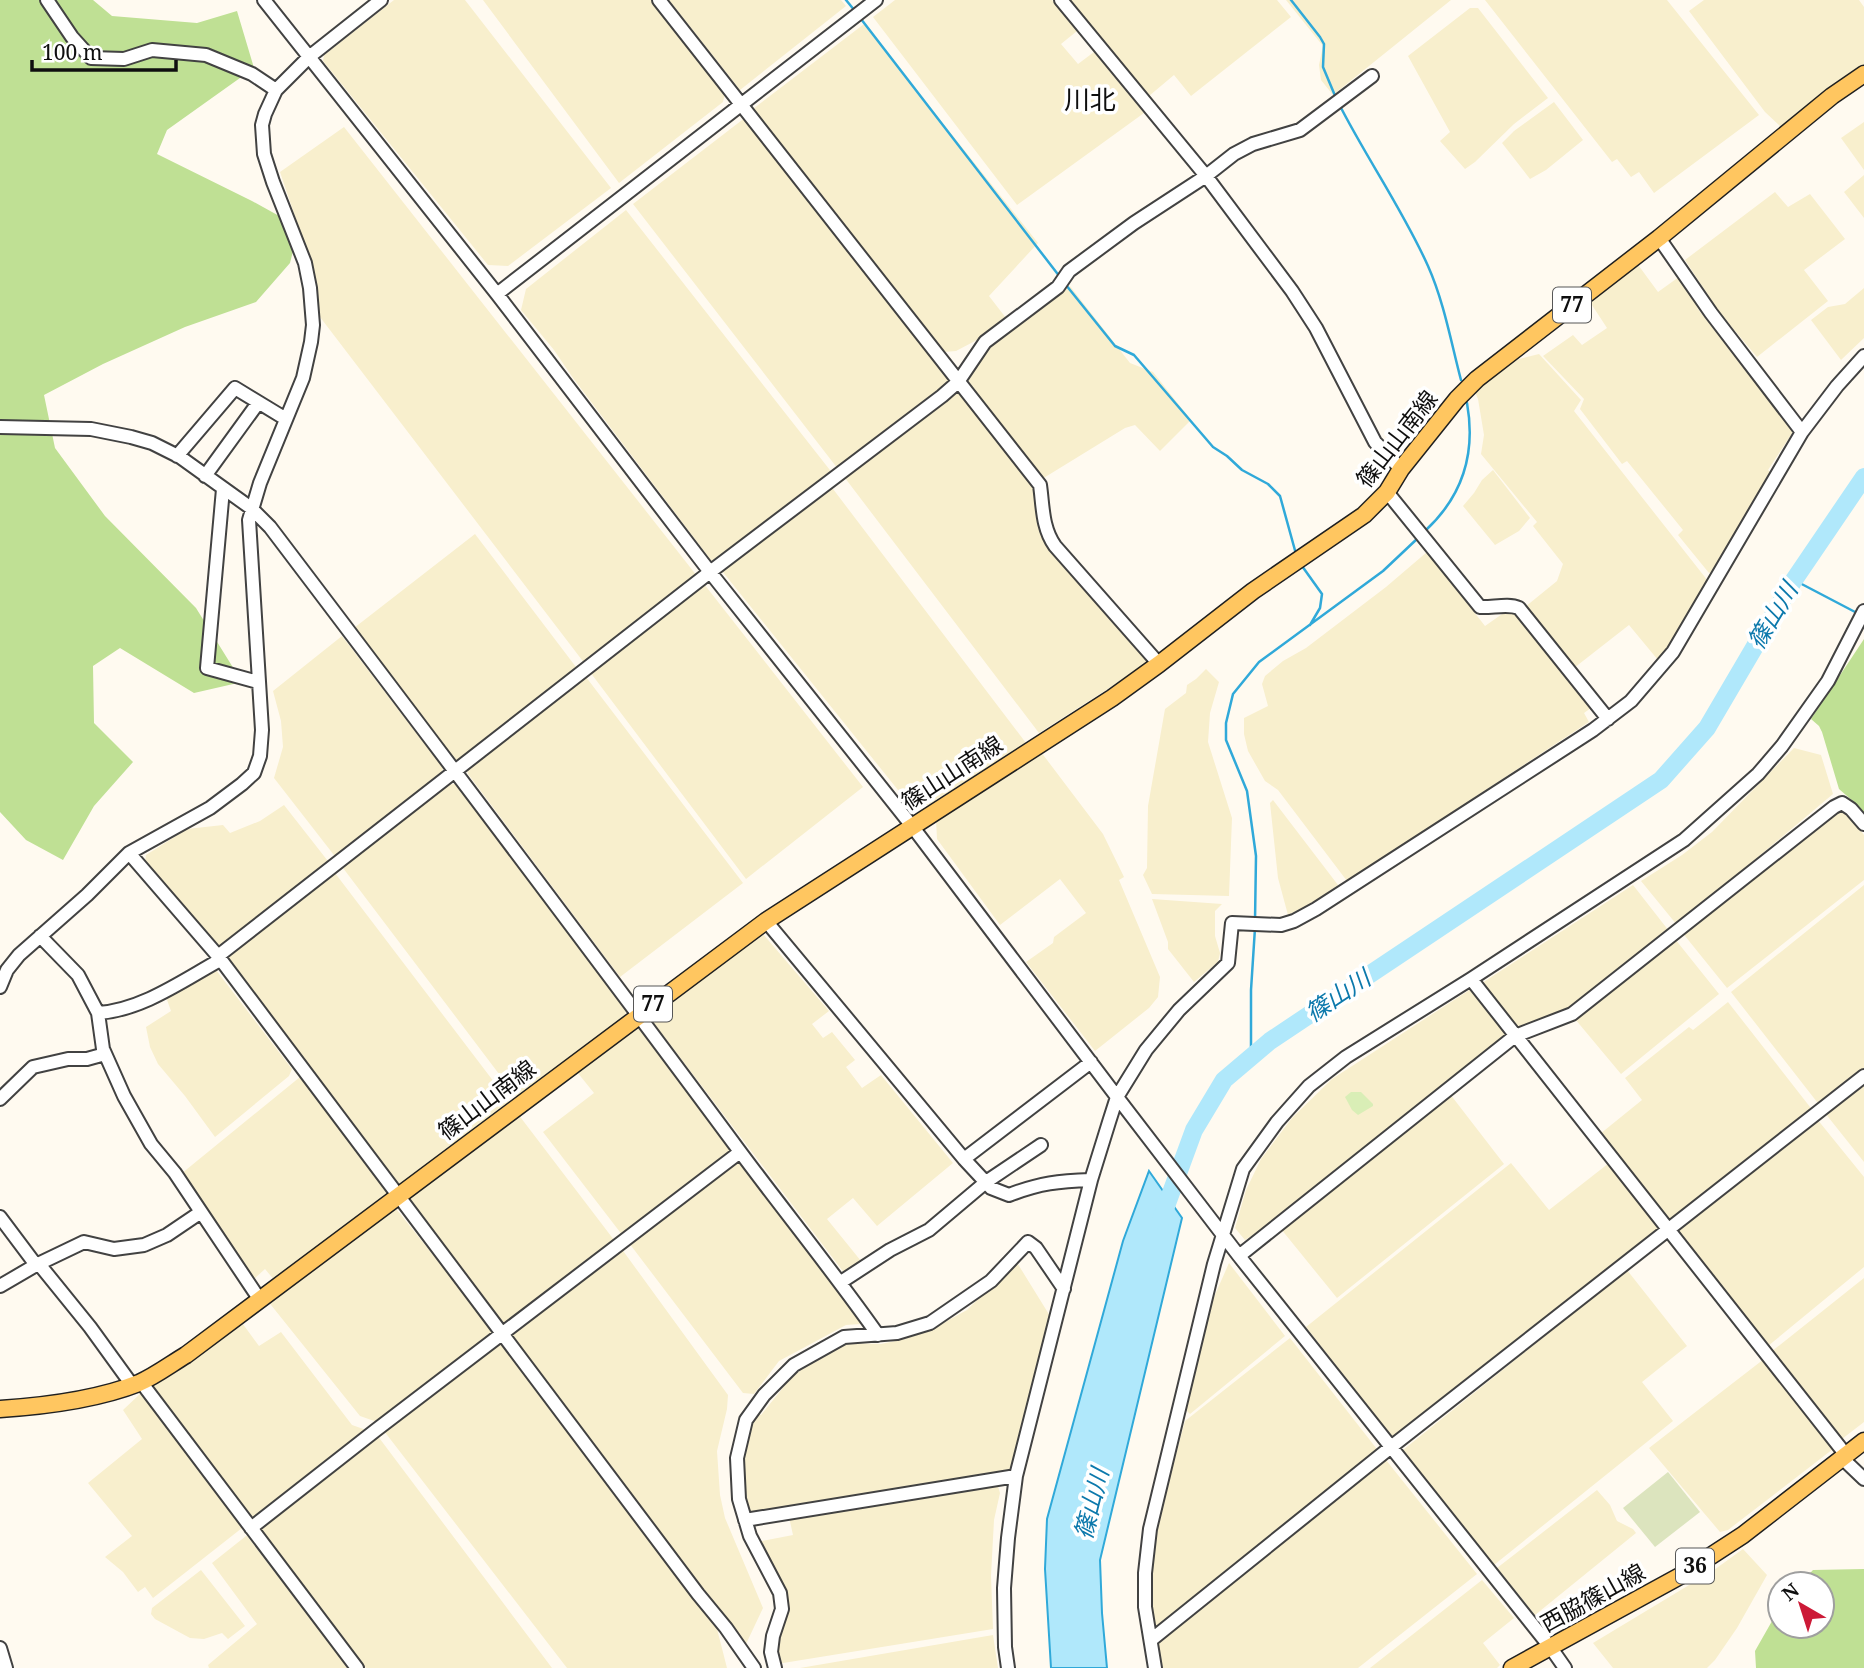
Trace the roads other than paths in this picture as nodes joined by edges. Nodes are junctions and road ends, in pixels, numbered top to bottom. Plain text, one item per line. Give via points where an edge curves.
1 (47, 0) edge
2 (264, 0) edge
3 (381, 0) edge
4 (659, 0) edge
5 (876, 0) edge
6 (1061, 0) edge
7 (309, 57) junction
8 (1864, 74) edge
9 (1372, 76) dead end
10 (276, 90) junction
11 (741, 104) junction
12 (1206, 176) junction
13 (1659, 238) junction
14 (497, 294) junction
15 (1864, 356) edge
16 (958, 382) junction
17 (258, 402) junction
18 (286, 419) junction
19 (0, 426) edge
20 (1802, 432) junction
21 (177, 456) junction
22 (1401, 469) junction
23 (205, 476) junction
24 (223, 489) junction
25 (1387, 492) junction
26 (251, 508) junction
27 (710, 572) junction
28 (1864, 611) edge
29 (1159, 664) junction
30 (258, 682) junction
31 (1608, 719) junction
32 (454, 773) junction
33 (1864, 824) edge
34 (912, 826) junction
35 (129, 853) junction
36 (766, 921) junction
37 (40, 936) junction
38 (219, 958) junction
39 (1471, 979) junction
40 (0, 987) edge
41 (98, 1013) junction
42 (639, 1015) junction
43 (1515, 1036) junction
44 (105, 1054) junction
45 (1091, 1062) junction
46 (1864, 1076) edge
47 (0, 1099) edge
48 (1120, 1101) junction
49 (1041, 1145) dead end
50 (740, 1152) junction
51 (964, 1159) junction
52 (1091, 1180) junction
53 (986, 1182) junction
54 (399, 1195) junction
55 (201, 1212) junction
56 (0, 1217) edge
57 (1668, 1231) junction
58 (1221, 1232) junction
59 (1239, 1256) junction
60 (37, 1264) junction
61 (841, 1282) junction
62 (0, 1286) edge
63 (1064, 1289) junction
64 (260, 1300) junction
65 (503, 1333) junction
66 (878, 1335) junction
67 (137, 1384) junction
68 (0, 1409) edge
69 (1864, 1441) edge
70 (1391, 1447) junction
71 (1844, 1457) junction
72 (1016, 1476) junction
73 (1864, 1479) edge
74 (745, 1520) junction
75 (251, 1528) junction
76 (1151, 1640) junction
77 (0, 1648) edge
78 (1551, 1648) junction
79 (6, 1668) edge
80 (357, 1668) edge
81 (754, 1668) edge
82 (775, 1668) edge
83 (1008, 1668) edge
84 (1155, 1668) edge
85 (1512, 1668) edge
86 (1565, 1668) edge

1 - 10 street via 90,58 124,59 152,50 206,55 252,74
2 - 7 street
3 - 7 street
4 - 11 street
5 - 11 street
6 - 12 street
7 - 10 street
7 - 14 street
8 - 13 main road, 篠山山南線 / 77
9 - 12 street via 1300,130 1253,144
10 - 18 street via 262,125 264,154 305,263 313,325 303,379
11 - 14 street
11 - 16 street
12 - 16 street via 1069,271 1058,287 985,342
12 - 22 street via 1298,300 1375,442
13 - 20 street
13 - 22 main road, 篠山山南線 / 77 via 1477,379
14 - 27 street
15 - 20 street
16 - 27 street
16 - 29 street via 1040,485 1048,537
17 - 18 street
17 - 21 street via 235,388
17 - 23 street
18 - 26 street
19 - 21 street via 90,429 152,443
20 - 31 street via 1673,652
21 - 23 street
22 - 25 main road, 篠山山南線 / 77
23 - 24 street
24 - 26 street
24 - 30 street via 207,668
25 - 29 main road, 篠山山南線 / 77 via 1364,516 1253,591
25 - 31 street via 1480,607 1519,608
26 - 30 street
26 - 32 street via 270,527
27 - 32 street
27 - 34 street
28 - 39 street via 1828,681 1758,774 1684,840
29 - 34 main road, 篠山山南線 / 77
30 - 35 street via 262,730 254,773 210,808
31 - 48 street via 1294,921 1232,923 1228,963 1146,1050
32 - 38 street
32 - 42 street
33 - 43 street via 1842,803 1834,807 1572,1014
34 - 36 main road, 篠山山南線 / 77
34 - 45 street
35 - 37 street
35 - 38 street
36 - 42 main road, 篠山山南線 / 77
36 - 51 street
37 - 40 street via 19,955
37 - 41 street via 79,975
38 - 41 street via 138,1005
38 - 54 street
39 - 43 street
39 - 58 street via 1346,1057 1309,1086 1243,1169
41 - 44 street
42 - 50 street
42 - 54 main road, 篠山山南線 / 77
43 - 57 street
43 - 59 street
44 - 47 street via 33,1067
44 - 55 street via 151,1144
45 - 48 street
45 - 51 street
46 - 57 street
48 - 52 street
48 - 58 street
49 - 53 street
50 - 61 street
50 - 65 street
51 - 53 street
52 - 53 street via 1051,1182 1009,1195
52 - 63 street
53 - 61 street via 929,1230
54 - 64 main road, 篠山山南線 / 77
54 - 65 street
55 - 60 street via 144,1245 114,1249 84,1242
55 - 64 street
56 - 60 street
57 - 70 street
57 - 71 street
58 - 59 street
58 - 76 street via 1150,1529 1145,1607
59 - 70 street
60 - 62 street
60 - 67 street
61 - 66 street
63 - 66 street via 1028,1242 991,1281 930,1323
63 - 72 street
64 - 67 main road, 篠山山南線 / 77 via 186,1355
65 - 75 street
65 - 81 street
66 - 74 street via 844,1337 794,1365 746,1420 737,1458
67 - 68 main road, 篠山山南線 / 77 via 40,1406
67 - 75 street
69 - 71 main road, 西脇篠山線 / 36
70 - 76 street
70 - 78 street
71 - 73 street
71 - 78 main road, 西脇篠山線 / 36 via 1743,1535
72 - 74 street
72 - 83 street via 1004,1588
74 - 82 street via 780,1593 782,1609 771,1652
75 - 80 street
76 - 84 street
77 - 79 street
78 - 85 main road, 西脇篠山線 / 36
78 - 86 street

